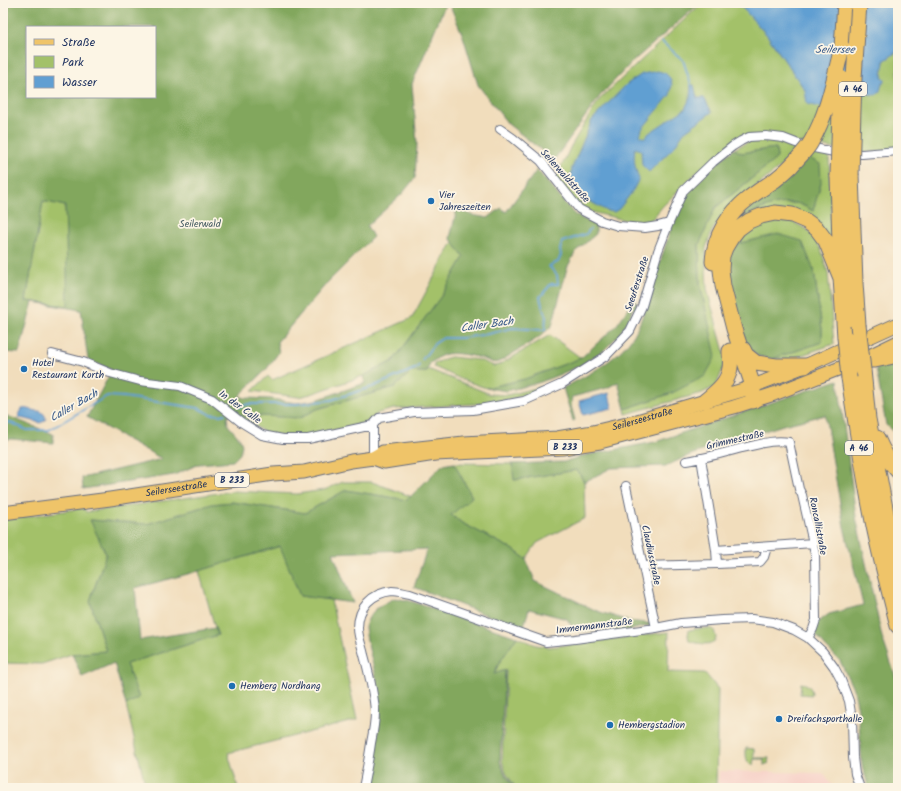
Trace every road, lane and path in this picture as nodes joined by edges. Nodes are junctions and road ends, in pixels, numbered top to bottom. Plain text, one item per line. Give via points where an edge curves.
1 (845, 3) edge
2 (859, 3) edge
3 (842, 47) junction
4 (500, 129) dead end
5 (898, 151) edge
6 (844, 176) junction
7 (668, 223) junction
8 (840, 278) junction
9 (898, 324) edge
10 (898, 342) edge
11 (734, 346) junction
12 (52, 354) dead end
13 (898, 355) edge
14 (862, 365) junction
15 (805, 366) junction
16 (750, 392) junction
17 (705, 401) junction
18 (868, 419) junction
19 (373, 425) junction
20 (789, 442) joint
21 (373, 458) junction
22 (701, 458) junction
23 (686, 461) dead end
24 (898, 470) edge
25 (626, 486) dead end
26 (3, 513) edge
27 (813, 543) junction
28 (767, 547) junction
29 (716, 550) junction
30 (716, 564) junction
31 (643, 566) junction
32 (898, 576) edge
33 (898, 626) edge
34 (656, 628) junction
35 (808, 638) junction
36 (363, 788) edge
37 (860, 788) edge

1 - 3 highway, A 46
2 - 6 highway, A 46, bridge
3 - 6 highway, A 46, bridge
3 - 11 highway, bridge via 822,120 811,142 791,166 737,208 718,236 714,253 714,288 719,312
4 - 7 street, Seilerwaldstraße via 540,161 578,209 618,226 647,228
5 - 7 street, Seeuferstraße via 862,154 834,152 783,138 749,137 713,162 683,191
6 - 8 highway, A 46
6 - 14 highway, A 46, bridge
7 - 19 street, Seeuferstraße via 642,306 630,331 606,356 562,384 524,400 473,410 414,412 379,418
8 - 11 highway via 826,241 817,229 806,221 792,215 775,213 761,216 738,228 722,256 721,270 734,329
8 - 33 highway, A 46, bridge via 858,442 872,517
9 - 15 main road, Seilerseestraße / B 233
10 - 14 main road, Seilerseestraße / B 233
11 - 15 highway via 756,363
11 - 16 highway
11 - 17 highway via 728,376
12 - 19 street, In der Calle via 140,381 180,386 212,399 262,435 283,439 308,438
13 - 14 highway
14 - 16 main road, Seilerseestraße / B 233 via 774,394
14 - 18 highway, A 46
15 - 16 main road, Seilerseestraße / B 233
16 - 17 main road, Seilerseestraße / B 233
16 - 21 main road, Seilerseestraße / B 233 via 734,407 600,442 570,447 434,454 384,462
17 - 21 main road, Seilerseestraße / B 233 via 593,432 557,438 464,442 383,452
18 - 24 highway via 881,448
18 - 32 highway, A 46
19 - 21 street
20 - 22 street, Grimmestraße via 766,442
20 - 27 street, Roncallistraße
21 - 26 main road, Seilerseestraße / B 233 via 304,472 273,474
22 - 23 street, Grimmestraße
22 - 29 street
25 - 31 street, Claudiusstraße
27 - 28 street
27 - 35 street, Roncallistraße via 816,620
28 - 29 street
28 - 30 street via 760,562
29 - 30 street
30 - 31 street
31 - 34 street, Claudiusstraße
34 - 35 street, Immermannstraße via 681,623 752,619 773,622
34 - 36 street, Immermannstraße via 546,642 410,594 393,591 378,594 363,608 358,627 375,713
35 - 37 street, Immermannstraße via 834,667 846,690 852,719 855,774

